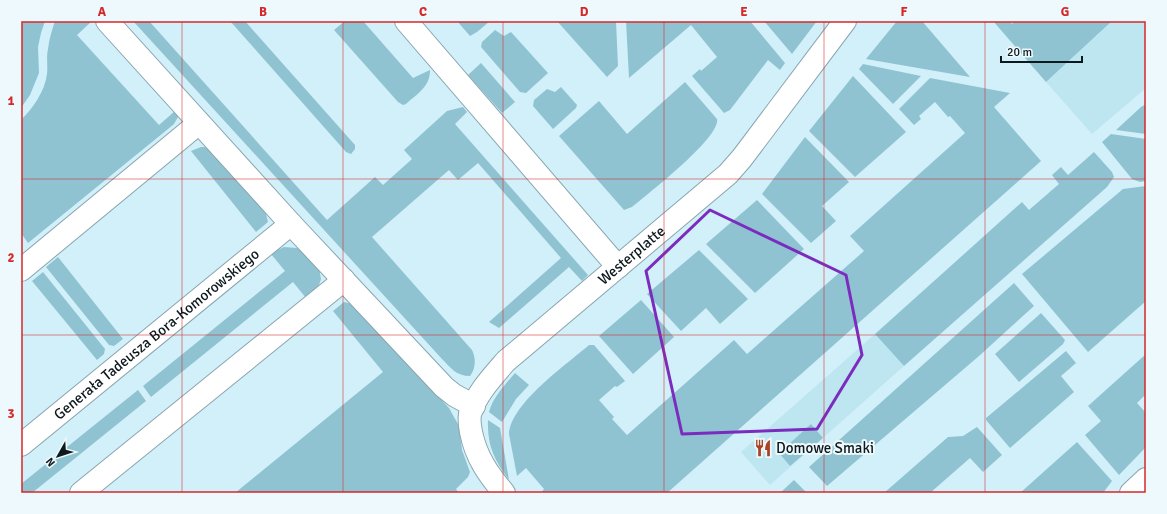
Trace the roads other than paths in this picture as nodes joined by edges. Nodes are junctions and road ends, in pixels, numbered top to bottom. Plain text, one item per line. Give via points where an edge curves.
1 (107, 21) edge
2 (406, 21) edge
3 (845, 21) edge
4 (199, 123) junction
5 (292, 224) junction
6 (618, 267) junction
7 (21, 270) edge
8 (344, 280) junction
9 (474, 406) junction
10 (21, 445) edge
11 (1146, 478) edge
12 (81, 493) edge
13 (504, 493) edge
14 (1131, 493) edge

1 - 4 street
2 - 6 street
3 - 6 street, Westerplatte via 732,169
4 - 5 street
4 - 7 street
5 - 8 street
5 - 10 street, Generała Tadeusza Bora-Komorowskiego
6 - 9 street, Westerplatte via 506,361 484,387
8 - 9 street via 444,386
8 - 12 street
9 - 13 street, Westerplatte via 470,415 470,427 474,446 490,476
11 - 14 street

